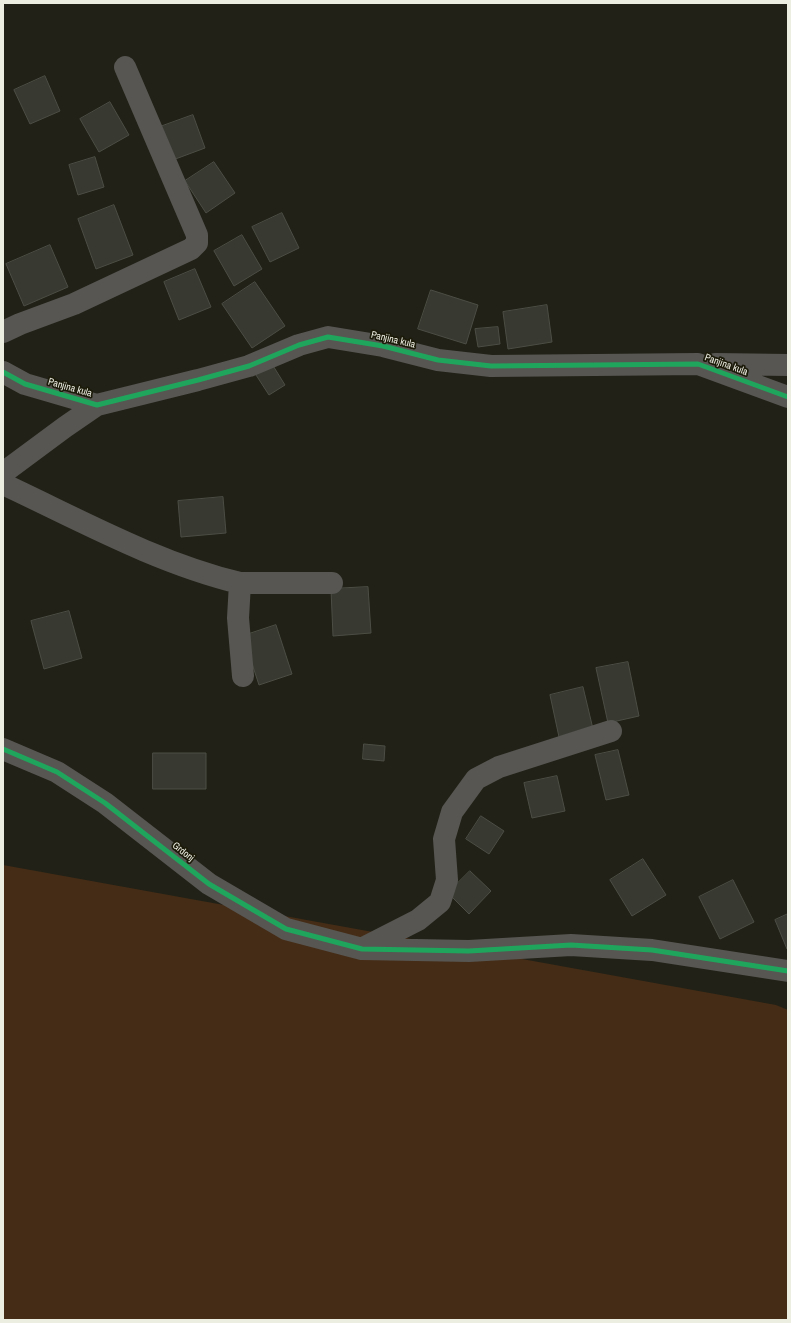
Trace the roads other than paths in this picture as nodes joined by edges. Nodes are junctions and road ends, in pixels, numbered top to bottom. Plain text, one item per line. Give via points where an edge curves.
1 (125, 66) dead end
2 (3, 332) edge
3 (698, 364) junction
4 (788, 365) edge
5 (3, 372) edge
6 (788, 396) edge
7 (97, 405) junction
8 (3, 472) edge
9 (3, 484) edge
10 (332, 582) dead end
11 (240, 583) junction
12 (243, 676) dead end
13 (611, 731) dead end
14 (3, 749) edge
15 (362, 949) junction
16 (788, 971) edge

1 - 2 street via 197,235 197,243 191,249 74,304
3 - 4 street
3 - 6 street, Panjina kula
3 - 7 street, Panjina kula via 491,366 438,360 383,346 328,337 299,345 249,366
5 - 7 street, Panjina kula via 25,384
7 - 8 street
9 - 11 street via 143,550 211,576
10 - 11 street
11 - 12 street via 238,618
13 - 15 street via 499,767 476,779 452,812 444,839 447,880 440,902 418,920
14 - 15 street, Grdonj via 57,772 105,803 209,884 286,929
15 - 16 street, Grdonj via 469,951 571,945 652,950

